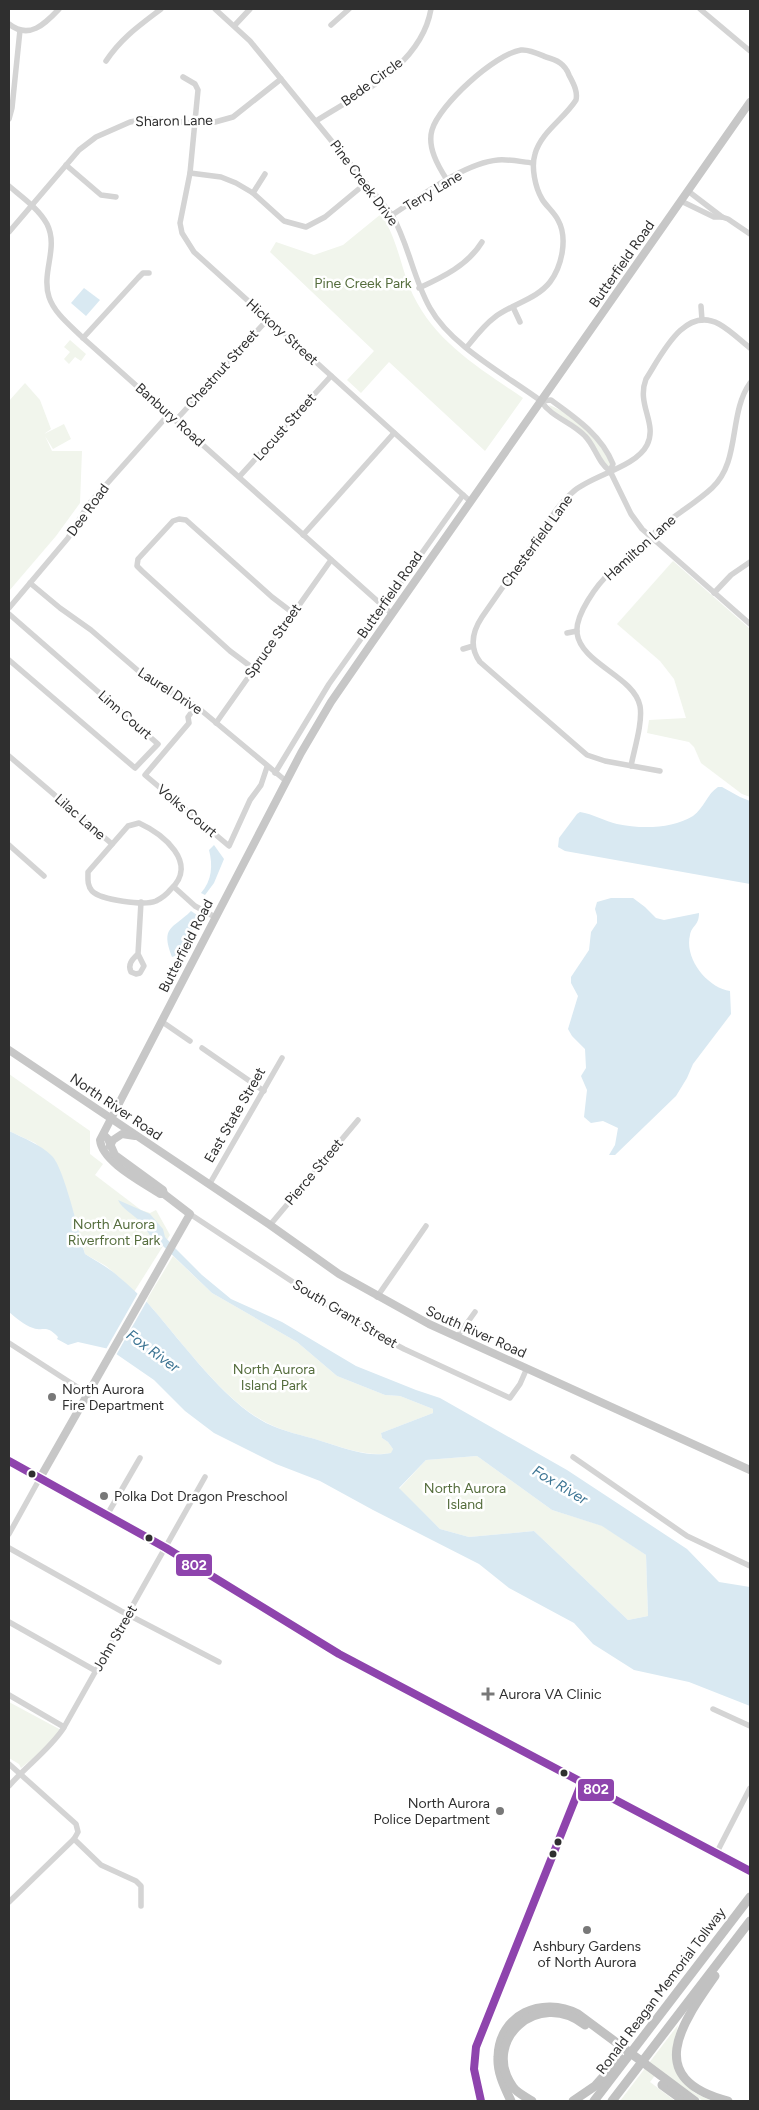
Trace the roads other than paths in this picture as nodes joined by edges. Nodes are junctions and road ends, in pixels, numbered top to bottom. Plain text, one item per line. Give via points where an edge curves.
1 (58, 9) edge
2 (161, 9) edge
3 (215, 9) edge
4 (250, 9) edge
5 (349, 9) edge
6 (431, 9) edge
7 (700, 9) edge
8 (9, 24) edge
9 (235, 25) junction
10 (331, 25) dead end
11 (20, 30) junction
12 (749, 50) edge
13 (106, 61) dead end
14 (183, 77) dead end
15 (281, 79) junction
16 (750, 102) edge
17 (9, 119) edge
18 (316, 121) junction
19 (196, 123) junction
20 (533, 164) junction
21 (66, 165) junction
22 (190, 173) junction
23 (265, 174) dead end
24 (447, 180) junction
25 (366, 183) junction
26 (9, 186) edge
27 (688, 191) junction
28 (253, 194) junction
29 (116, 197) dead end
30 (681, 201) junction
31 (31, 206) junction
32 (392, 215) junction
33 (722, 217) junction
34 (9, 232) edge
35 (750, 234) edge
36 (482, 242) dead end
37 (149, 273) dead end
38 (419, 288) junction
39 (701, 306) dead end
40 (512, 307) junction
41 (268, 319) junction
42 (702, 320) junction
43 (520, 322) dead end
44 (84, 338) junction
45 (467, 348) junction
46 (750, 348) edge
47 (331, 376) junction
48 (750, 383) edge
49 (541, 401) junction
50 (169, 414) junction
51 (176, 420) junction
52 (394, 433) junction
53 (610, 471) junction
54 (239, 477) junction
55 (463, 495) junction
56 (471, 502) junction
57 (303, 535) junction
58 (650, 537) junction
59 (331, 560) junction
60 (750, 562) edge
61 (30, 582) junction
62 (714, 593) junction
63 (384, 607) junction
64 (9, 608) edge
65 (293, 613) junction
66 (9, 614) edge
67 (392, 614) junction
68 (750, 624) edge
69 (576, 631) junction
70 (567, 633) dead end
71 (473, 646) junction
72 (463, 649) dead end
73 (9, 660) edge
74 (254, 669) junction
75 (196, 706) junction
76 (216, 723) junction
77 (9, 756) edge
78 (632, 766) junction
79 (267, 767) junction
80 (660, 771) dead end
81 (275, 773) junction
82 (286, 781) junction
83 (112, 844) junction
84 (9, 845) edge
85 (44, 876) dead end
86 (174, 887) junction
87 (141, 902) junction
88 (215, 917) junction
89 (138, 954) dead end
90 (161, 1021) junction
91 (190, 1041) dead end
92 (202, 1048) dead end
93 (9, 1050) edge
94 (282, 1058) dead end
95 (264, 1090) junction
96 (111, 1118) junction
97 (358, 1120) dead end
98 (104, 1135) junction
99 (135, 1136) junction
100 (110, 1146) junction
101 (209, 1185) junction
102 (164, 1194) junction
103 (190, 1214) junction
104 (270, 1225) junction
105 (426, 1226) dead end
106 (378, 1297) junction
107 (475, 1312) dead end
108 (457, 1337) junction
109 (9, 1343) edge
110 (526, 1368) junction
111 (88, 1394) junction
112 (573, 1457) dead end
113 (140, 1458) dead end
114 (9, 1461) edge
115 (750, 1470) edge
116 (205, 1477) dead end
117 (40, 1478) junction
118 (107, 1515) junction
119 (9, 1534) edge
120 (9, 1548) edge
121 (166, 1548) junction
122 (750, 1566) edge
123 (128, 1615) junction
124 (9, 1622) edge
125 (219, 1662) dead end
126 (96, 1671) junction
127 (9, 1695) edge
128 (713, 1710) dead end
129 (750, 1726) edge
130 (64, 1727) junction
131 (9, 1764) edge
132 (19, 1774) junction
133 (582, 1782) junction
134 (9, 1786) edge
135 (750, 1788) edge
136 (74, 1839) junction
137 (717, 1852) junction
138 (750, 1871) edge
139 (750, 1897) edge
140 (9, 1902) edge
141 (141, 1906) dead end
142 (750, 1921) edge
143 (732, 1944) junction
144 (638, 2043) junction
145 (617, 2047) junction
146 (649, 2072) junction
147 (481, 2101) edge
148 (511, 2101) edge
149 (532, 2101) edge
150 (573, 2101) edge
151 (594, 2101) edge
152 (612, 2101) edge
153 (684, 2101) edge
154 (695, 2101) edge
155 (728, 2101) edge

1 - 11 street via 40,27
2 - 13 street via 126,36
3 - 9 street, Pine Creek Drive
4 - 9 street
5 - 10 street
6 - 18 street, Bede Circle via 420,41 404,60 360,95
7 - 12 street
8 - 11 street
9 - 15 street, Pine Creek Drive
11 - 17 street
14 - 19 street, Hickory Street via 195,84 198,90
15 - 18 street, Pine Creek Drive
15 - 19 street, Sharon Lane via 233,117
16 - 27 main road, Butterfield Road
18 - 25 street, Pine Creek Drive
19 - 21 street, Sharon Lane via 157,119 130,122 87,142
19 - 22 street, Hickory Street
20 - 24 street, Terry Lane via 498,160
20 - 24 street via 541,141 571,107 577,93 562,64 521,50 486,67 447,106 436,123 431,138 433,150
20 - 40 street via 541,198 559,220 562,253 550,282
21 - 29 street via 101,195
21 - 31 street, Sharon Lane
22 - 28 street via 221,177
22 - 41 street, Hickory Street via 180,223 186,243
23 - 28 street
24 - 32 street, Terry Lane
25 - 28 street via 325,217 306,227 284,221
25 - 32 street, Pine Creek Drive
26 - 31 street, Banbury Road
27 - 30 main road, Butterfield Road
27 - 33 street
30 - 33 street via 714,217
30 - 49 main road, Butterfield Road
31 - 34 street, Sharon Lane
31 - 44 street, Banbury Road via 48,225 51,237 46,284 49,296 55,309
32 - 38 street, Pine Creek Drive via 404,238
33 - 35 street via 740,225
36 - 38 street via 476,253 447,275
37 - 44 street via 138,278
38 - 45 street, Pine Creek Drive via 438,320
39 - 42 street
40 - 43 street
40 - 45 street via 496,316
41 - 47 street, Hickory Street
41 - 51 street, Chestnut Street
42 - 46 street via 720,324
42 - 53 street, Chesterfield Lane via 690,322 680,330 646,379 642,394 651,430 647,446 633,460
44 - 50 street, Banbury Road
45 - 49 street, Pine Creek Drive
47 - 52 street, Hickory Street
47 - 54 street, Locust Street
48 - 58 street, Hamilton Lane via 739,404 722,475 706,493
49 - 53 street, Pine Creek Drive via 546,410 581,432
49 - 53 street, Pine Creek Drive via 552,400 587,427 609,454 613,464
49 - 56 main road, Butterfield Road
50 - 51 street, Banbury Road
50 - 61 street, Dee Road via 88,505 68,538
51 - 54 street, Banbury Road
52 - 55 street, Hickory Street
52 - 57 street
53 - 58 street, Pine Creek Drive via 631,514
53 - 71 street, Chesterfield Lane via 574,491 557,510 476,626
54 - 57 street, Banbury Road
55 - 56 street, Hickory Street
55 - 63 street
56 - 67 main road, Butterfield Road
57 - 59 street, Banbury Road
58 - 62 street, Pine Creek Drive
58 - 69 street, Hamilton Lane via 604,578 582,610
59 - 63 street, Banbury Road
59 - 65 street, Spruce Street
60 - 62 street via 731,574
61 - 64 street, Dee Road
61 - 75 street, Laurel Drive via 150,681
62 - 68 street, Pine Creek Drive
63 - 67 street, Banbury Road
63 - 81 street via 319,700
65 - 74 street, Spruce Street
65 - 74 street via 182,519 170,523 138,559 137,566 142,571
66 - 73 street, Linn Court via 158,744 135,768
67 - 82 main road, Butterfield Road via 331,702
69 - 70 street
69 - 78 street via 584,648 638,701 640,720
71 - 72 street
71 - 78 street via 480,662 583,752 605,762
74 - 76 street, Spruce Street
75 - 76 street, Laurel Drive
75 - 79 street, Volks Court via 188,717 189,724 145,775 229,846
76 - 79 street, Laurel Drive
77 - 83 street, Lilac Lane
78 - 80 street
79 - 81 street, Laurel Drive
81 - 82 street, Laurel Drive
82 - 88 main road, Butterfield Road
83 - 86 street, Lilac Lane via 128,826 139,823 149,828 178,855 182,865 180,878
83 - 87 street via 88,872 88,884 92,891 103,897
84 - 85 street
86 - 87 street via 154,902
86 - 88 street via 195,906
87 - 89 street
88 - 90 main road, Butterfield Road
90 - 91 street
90 - 96 main road, Butterfield Road
92 - 95 street
93 - 96 main road, North River Road
94 - 95 street, East State Street
95 - 101 street, East State Street
96 - 98 main road, Butterfield Road
96 - 99 main road, North River Road
97 - 104 street, Pierce Street
98 - 100 main road
98 - 102 main road via 100,1146 109,1159
99 - 100 main road via 122,1134
99 - 101 main road, North River Road
100 - 102 main road
101 - 104 main road, South River Road
102 - 103 main road
103 - 110 street, South Grant Street via 355,1324 510,1398
103 - 111 main road
104 - 106 main road, South River Road
105 - 106 street
106 - 108 main road, South River Road
107 - 108 street
108 - 110 main road, South River Road
109 - 111 street
110 - 115 main road, South River Road
111 - 117 main road
112 - 122 street via 687,1536
113 - 118 street
114 - 117 main road
116 - 121 street, John Street
117 - 118 main road
117 - 119 street
118 - 121 main road
120 - 123 street
121 - 123 street, John Street
121 - 133 main road via 339,1654
123 - 125 street
123 - 126 street, John Street
124 - 126 street
126 - 130 street, John Street
127 - 130 street
128 - 129 street
130 - 132 street, John Street via 50,1747
131 - 132 street
132 - 134 street, John Street
132 - 136 street via 76,1824 78,1829
133 - 137 main road
133 - 147 street via 476,2047 474,2069
135 - 137 street
136 - 140 street
136 - 141 street via 101,1865 141,1886
137 - 138 main road
139 - 144 highway, Ronald Reagan Memorial Tollway
142 - 143 highway, Ronald Reagan Memorial Tollway
143 - 152 highway, Ronald Reagan Memorial Tollway
143 - 155 highway via 685,2022 676,2053 679,2068 691,2085 699,2092
144 - 150 highway via 595,2086
144 - 151 highway, Ronald Reagan Memorial Tollway
145 - 146 highway
145 - 148 highway via 566,2007 545,2006 527,2011 515,2020 500,2043 500,2073
145 - 149 highway via 569,2016 543,2012 526,2018 508,2039 504,2063 514,2089
146 - 153 highway
146 - 154 highway

